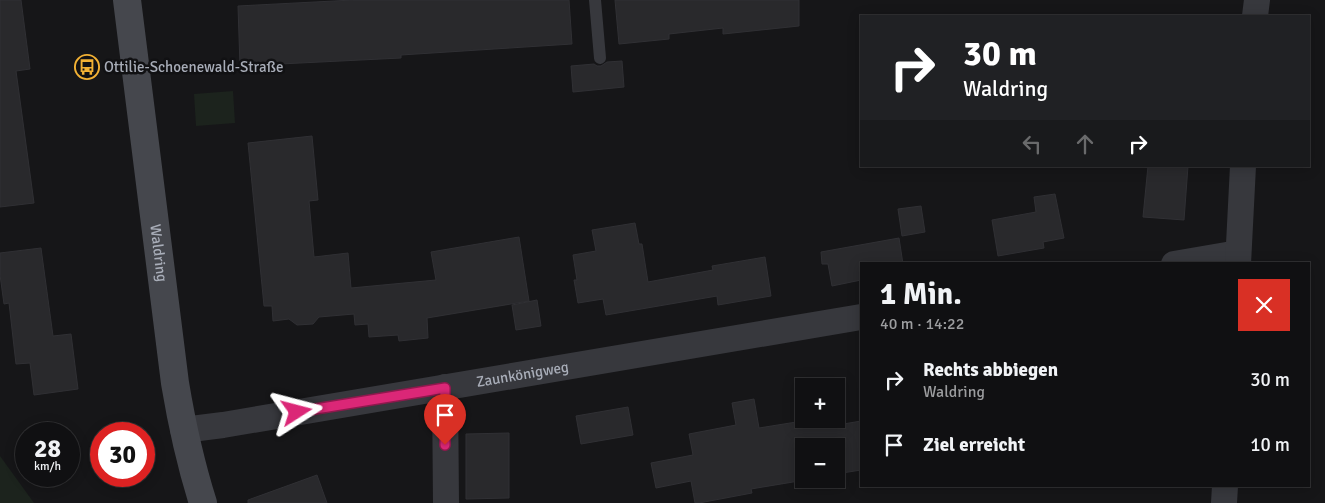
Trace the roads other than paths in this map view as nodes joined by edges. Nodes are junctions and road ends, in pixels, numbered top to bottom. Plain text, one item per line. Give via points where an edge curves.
1 (127, 0) edge
2 (595, 0) edge
3 (1257, 0) edge
4 (1255, 15) edge
5 (600, 58) dead end
6 (1243, 167) edge
7 (1238, 258) edge
8 (1195, 262) edge
9 (860, 317) edge
10 (445, 388) junction
11 (183, 430) junction
12 (1225, 487) edge
13 (203, 503) edge
14 (446, 503) edge
15 (1224, 503) edge

1 - 11 street, Waldring
2 - 5 lane
3 - 4 street
6 - 7 street
7 - 8 street
9 - 10 street, Zaunkönigweg
10 - 11 street, Zaunkönigweg
10 - 14 street
11 - 13 street, Waldring
12 - 15 street

